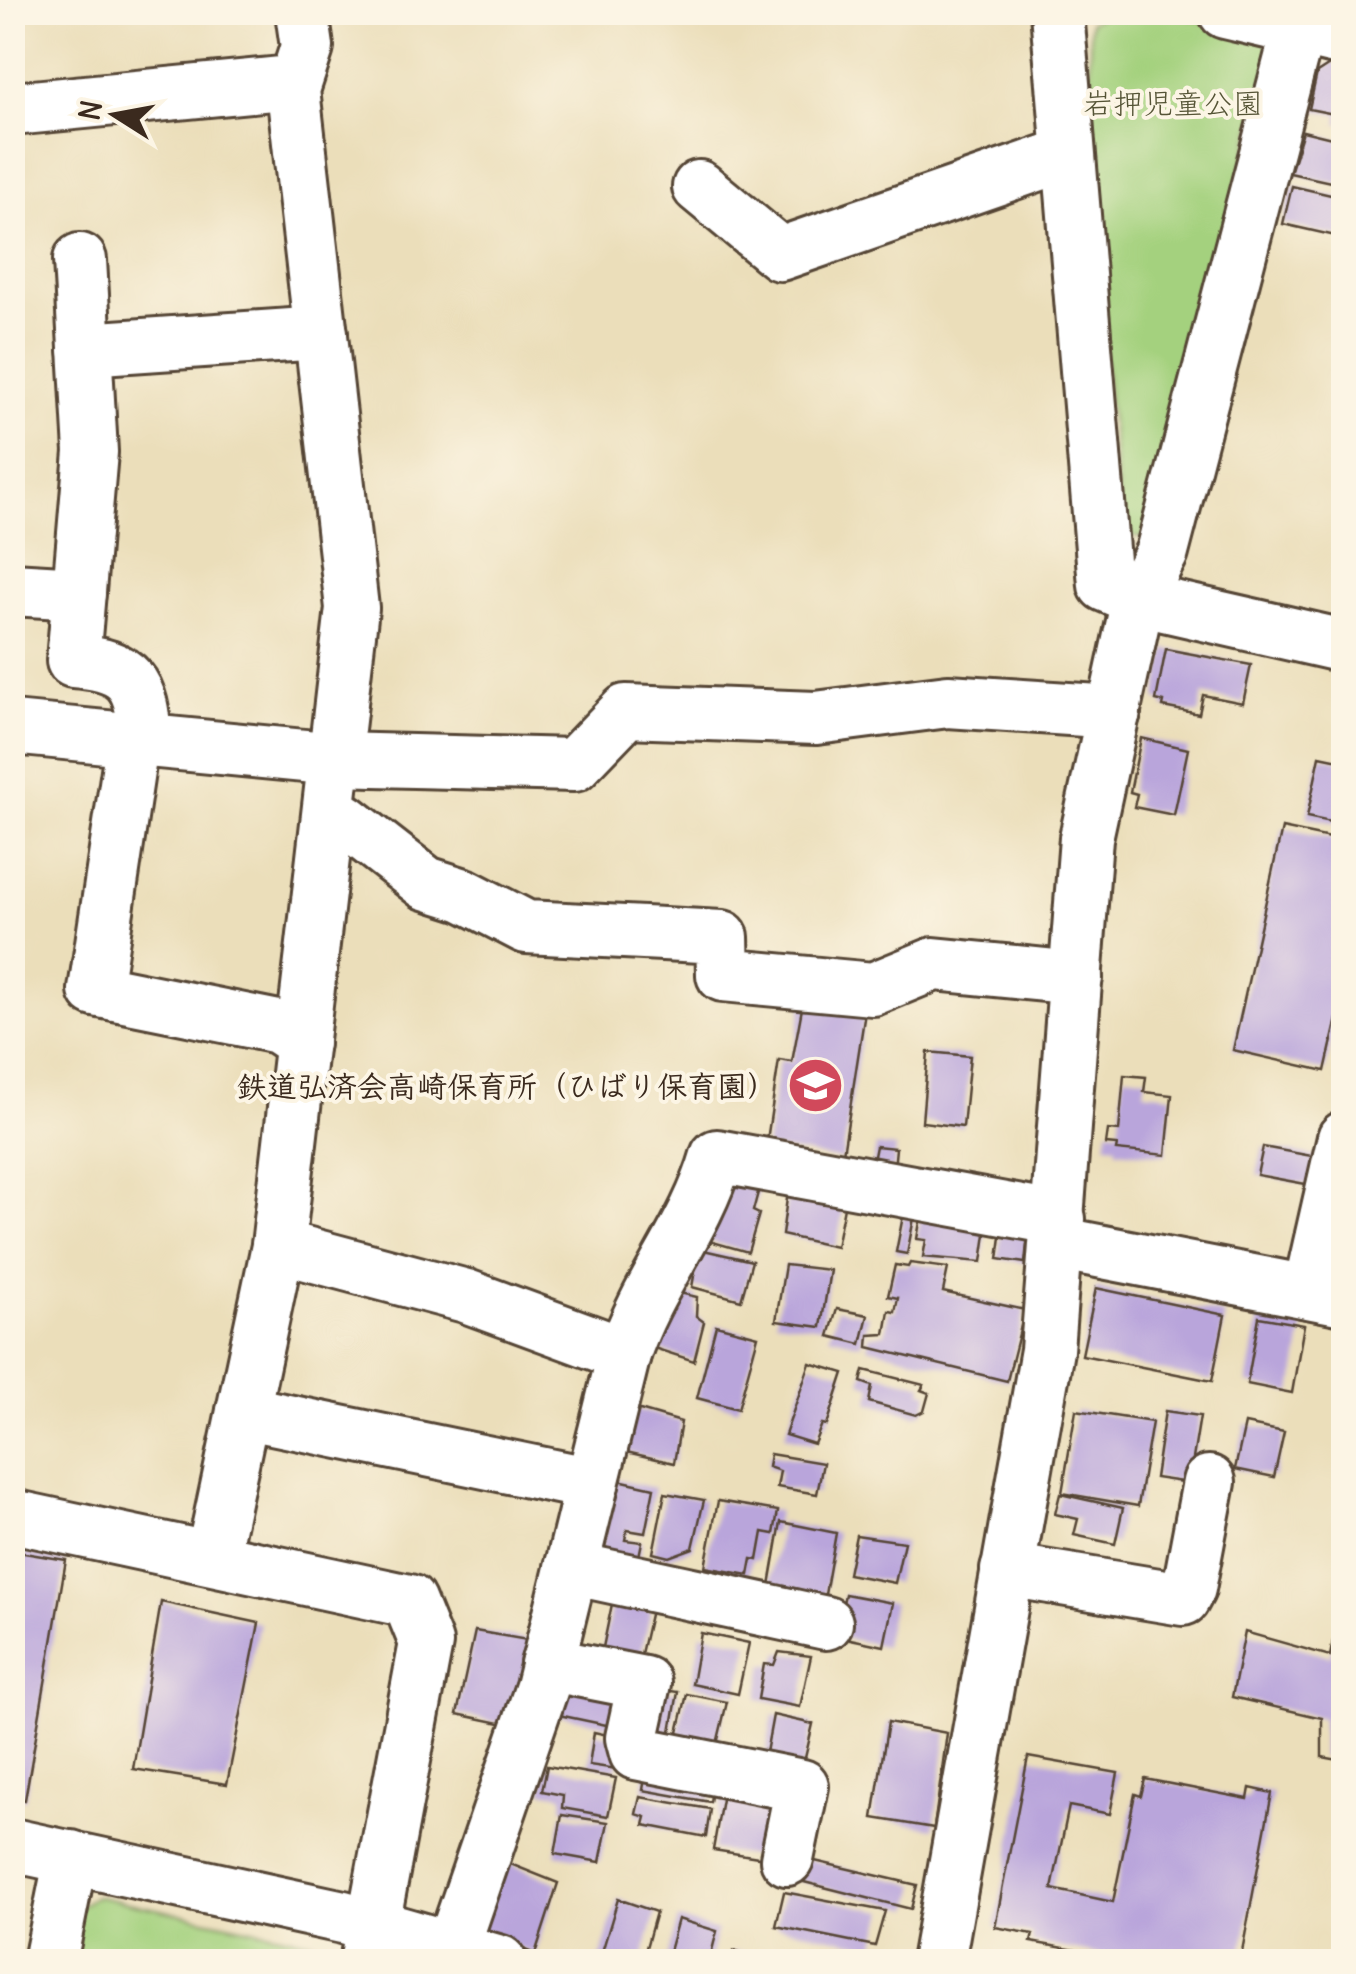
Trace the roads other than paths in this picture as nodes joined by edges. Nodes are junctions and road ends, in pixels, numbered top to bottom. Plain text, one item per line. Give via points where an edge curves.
1 (302, 12) edge
2 (1057, 12) edge
3 (1225, 12) edge
4 (1315, 27) edge
5 (293, 90) junction
6 (12, 108) edge
7 (1068, 154) junction
8 (700, 187) dead end
9 (80, 260) dead end
10 (321, 333) junction
11 (85, 349) junction
12 (12, 590) edge
13 (79, 594) junction
14 (1138, 598) junction
15 (1344, 646) edge
16 (1114, 712) junction
17 (12, 728) edge
18 (139, 739) junction
19 (336, 759) junction
20 (329, 816) junction
21 (1076, 978) junction
22 (302, 1043) junction
23 (1344, 1138) edge
24 (1058, 1231) junction
25 (278, 1246) junction
26 (1326, 1296) edge
27 (624, 1354) junction
28 (243, 1412) junction
29 (1208, 1482) dead end
30 (592, 1484) junction
31 (12, 1516) edge
32 (212, 1558) junction
33 (571, 1568) junction
34 (1008, 1570) junction
35 (826, 1623) dead end
36 (548, 1664) junction
37 (12, 1845) edge
38 (71, 1857) junction
39 (787, 1859) dead end
40 (369, 1944) edge
41 (476, 1955) edge
42 (50, 1962) edge
43 (938, 1962) edge

1 - 5 street via 307,46
2 - 7 street
3 - 4 street
4 - 14 street via 1162,552
5 - 6 street via 282,83
5 - 10 street
7 - 8 street via 780,254
7 - 14 street via 1105,585
9 - 11 street
10 - 11 street
10 - 19 street via 352,608
11 - 13 street via 91,452
12 - 13 street
13 - 18 street via 73,661 107,663 128,678 143,707
14 - 15 street
14 - 16 street
16 - 19 street via 948,701 816,718 626,711 574,766
16 - 21 street via 1086,838
17 - 18 street
18 - 19 street
18 - 22 street via 96,990 278,1027
19 - 20 street
20 - 21 street via 345,820 426,883 526,927 722,937 723,975 873,988 934,964
20 - 22 street
21 - 24 street
22 - 25 street
23 - 26 street
24 - 26 street
24 - 27 street via 718,1156 704,1200 662,1269
24 - 34 street via 1047,1350
25 - 27 street via 466,1296
25 - 28 street
27 - 30 street
28 - 30 street
28 - 32 street
29 - 34 street via 1183,1599
30 - 33 street
31 - 32 street
32 - 40 street via 409,1601 426,1643
33 - 35 street
33 - 36 street
34 - 43 street
36 - 39 street via 644,1683 632,1738 636,1753 802,1786
36 - 41 street
37 - 38 street
38 - 40 street
38 - 42 street
40 - 41 street

